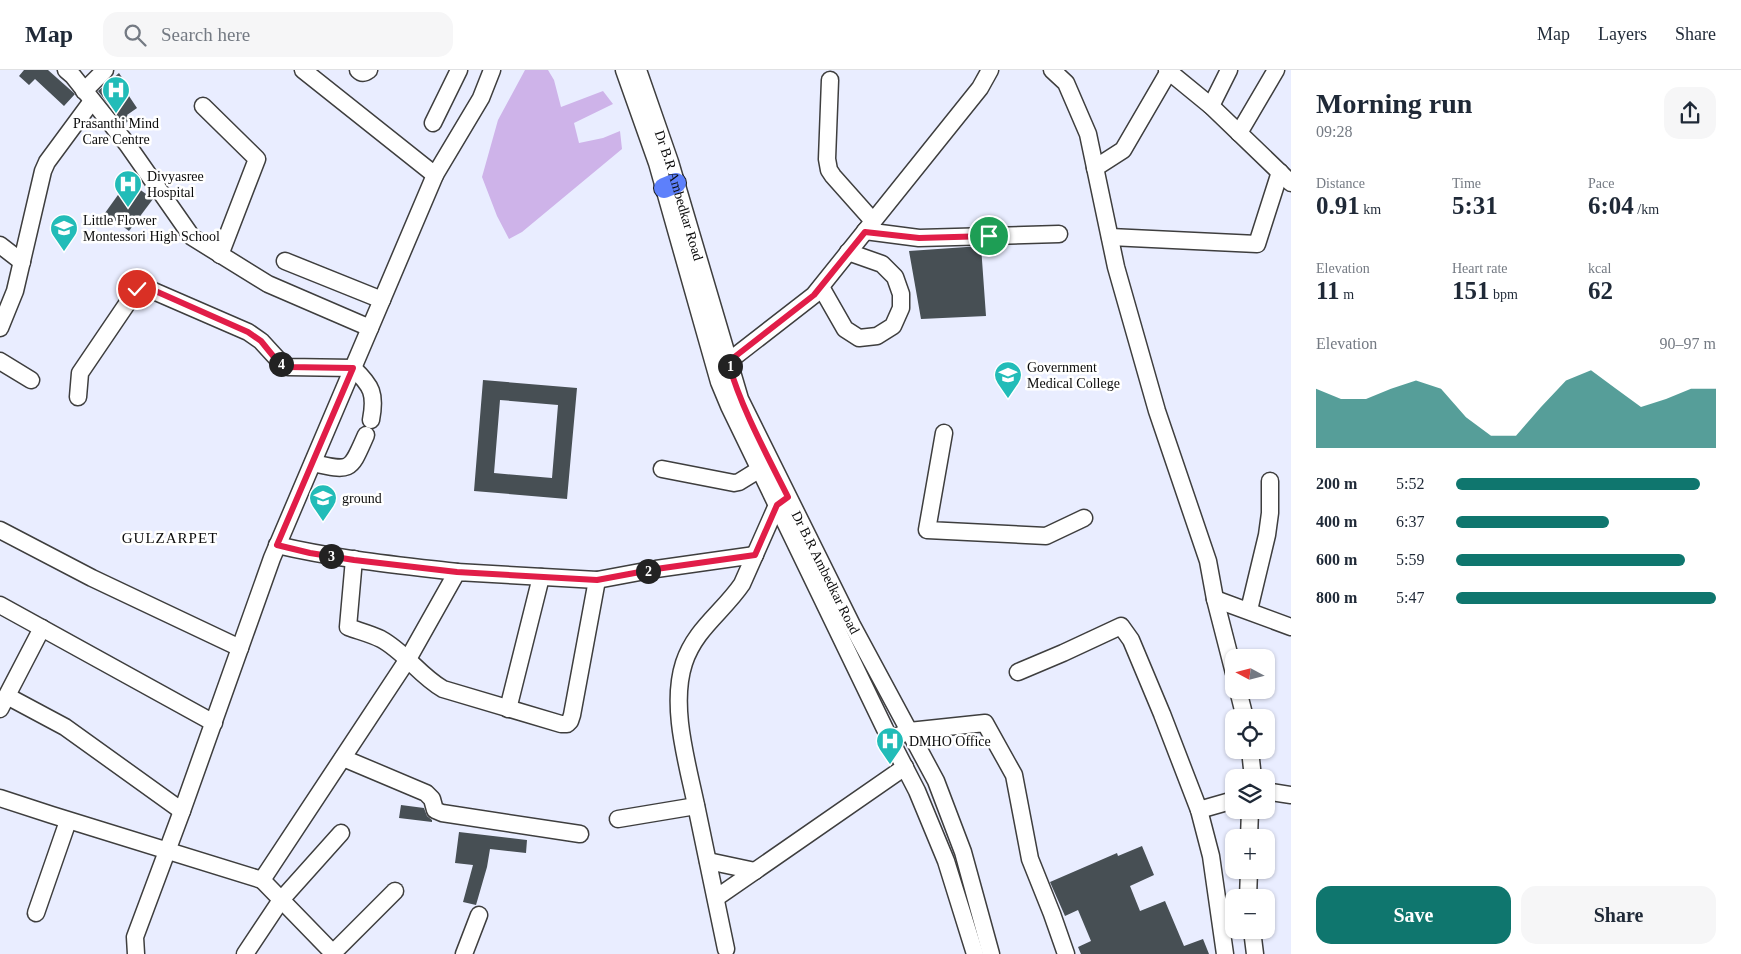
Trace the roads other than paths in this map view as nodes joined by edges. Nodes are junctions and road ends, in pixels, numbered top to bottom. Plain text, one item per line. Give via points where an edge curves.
1 (66, 70) edge
2 (105, 70) edge
3 (303, 70) edge
4 (358, 70) edge
5 (369, 70) edge
6 (459, 70) edge
7 (492, 70) edge
8 (624, 70) edge
9 (638, 70) edge
10 (990, 70) edge
11 (1052, 70) edge
12 (1230, 70) edge
13 (1276, 70) edge
14 (1168, 71) edge
15 (830, 80) dead end
16 (88, 96) junction
17 (203, 106) dead end
18 (1211, 106) junction
19 (433, 123) dead end
20 (1239, 133) junction
21 (1095, 168) junction
22 (435, 175) junction
23 (1285, 178) edge
24 (670, 185) junction
25 (869, 226) junction
26 (1059, 234) dead end
27 (1110, 237) junction
28 (0, 245) edge
29 (848, 252) junction
30 (220, 255) junction
31 (285, 261) dead end
32 (22, 262) junction
33 (821, 287) junction
34 (382, 300) junction
35 (0, 328) edge
36 (370, 328) junction
37 (0, 361) edge
38 (722, 366) junction
39 (353, 368) junction
40 (31, 380) dead end
41 (78, 397) dead end
42 (944, 433) dead end
43 (312, 462) junction
44 (760, 469) junction
45 (662, 470) dead end
46 (1270, 481) dead end
47 (782, 501) junction
48 (1084, 518) dead end
49 (0, 530) edge
50 (277, 545) junction
51 (755, 555) junction
52 (354, 560) junction
53 (457, 572) junction
54 (542, 577) junction
55 (597, 580) junction
56 (1215, 599) junction
57 (0, 605) edge
58 (1249, 610) junction
59 (1291, 627) edge
60 (42, 628) junction
61 (240, 648) junction
62 (1228, 649) edge
63 (408, 659) junction
64 (1018, 672) dead end
65 (3, 703) edge
66 (508, 709) junction
67 (214, 723) junction
68 (909, 730) junction
69 (890, 739) junction
70 (343, 758) junction
71 (905, 767) junction
72 (1275, 792) edge
73 (1291, 794) edge
74 (0, 798) edge
75 (1225, 803) edge
76 (696, 806) junction
77 (1199, 810) junction
78 (182, 811) junction
79 (618, 818) dead end
80 (68, 820) junction
81 (341, 833) dead end
82 (580, 834) dead end
83 (167, 850) junction
84 (708, 861) junction
85 (755, 871) junction
86 (262, 880) junction
87 (394, 891) dead end
88 (716, 898) junction
89 (281, 900) junction
90 (36, 913) dead end
91 (478, 915) dead end
92 (1253, 939) edge
93 (726, 950) dead end
94 (983, 952) edge
95 (136, 954) edge
96 (245, 954) edge
97 (333, 954) edge
98 (464, 954) edge
99 (1066, 954) edge
100 (1225, 954) edge
101 (1255, 954) edge

1 - 16 street
2 - 16 street
3 - 22 street
4 - 5 street via 362,73
6 - 19 street
7 - 22 street via 481,98
8 - 24 street, Dr B.R Ambedkar Road
9 - 24 street, Dr B.R Ambedkar Road
10 - 25 street via 980,88
11 - 21 street via 1066,83 1088,134
12 - 18 street
13 - 20 street
14 - 18 street
14 - 21 street via 1123,150
15 - 25 street via 829,170
16 - 30 street via 127,144 192,236
16 - 32 street via 43,172
17 - 30 street via 257,159
18 - 20 street
20 - 23 street
21 - 27 street
22 - 34 street
23 - 27 street via 1257,244
24 - 38 street, Dr B.R Ambedkar Road
25 - 26 street via 919,238
25 - 29 street
27 - 56 street via 1157,411 1208,561
28 - 32 street
29 - 33 street
29 - 33 street via 882,264 895,277 901,294 901,308 892,326 877,336 859,338 845,329
30 - 36 street via 268,284
31 - 34 street
32 - 35 street via 15,291
33 - 38 street
34 - 36 street
36 - 39 street
37 - 40 street
38 - 44 street, Dr B.R Ambedkar Road via 729,406
38 - 47 street, Dr B.R Ambedkar Road via 737,390
39 - 41 street via 288,367 248,332 142,286 80,373
39 - 43 street
39 - 43 street via 366,380 373,396 368,427 354,462 339,468
42 - 48 street via 927,530 1046,536
43 - 50 street
44 - 45 street via 734,483
44 - 47 street, Dr B.R Ambedkar Road
46 - 58 street via 1267,535
47 - 51 street
47 - 68 street, Dr B.R Ambedkar Road
47 - 69 street, Dr B.R Ambedkar Road
49 - 61 street
50 - 52 street
50 - 61 street
51 - 55 street
51 - 76 street via 742,584 702,629 690,648 680,679 679,709
52 - 53 street
52 - 63 street via 348,627 382,639
53 - 54 street
53 - 63 street
54 - 55 street
54 - 66 street
55 - 66 street via 570,721 561,724
56 - 58 street
56 - 62 street
57 - 60 street
58 - 59 street
60 - 65 street
60 - 67 street
61 - 67 street
63 - 66 street via 443,689
63 - 70 street
64 - 77 street via 1121,626 1131,640
65 - 78 street via 65,727
67 - 78 street
68 - 69 street
68 - 94 street, Dr B.R Ambedkar Road via 936,781 963,852
68 - 99 street via 985,723 1014,776 1030,859
69 - 71 street, Dr B.R Ambedkar Road
70 - 82 street via 426,793 435,810 442,813
70 - 86 street
71 - 85 street
71 - 94 street, Dr B.R Ambedkar Road
72 - 73 street
74 - 80 street
75 - 77 street
76 - 79 street
76 - 84 street
77 - 100 street via 1211,856
78 - 83 street
80 - 83 street
80 - 90 street
81 - 89 street
83 - 86 street
83 - 95 street via 135,937
84 - 85 street
84 - 88 street
85 - 88 street
86 - 89 street
87 - 97 street
88 - 93 street
89 - 96 street
89 - 97 street
91 - 98 street
92 - 101 street

